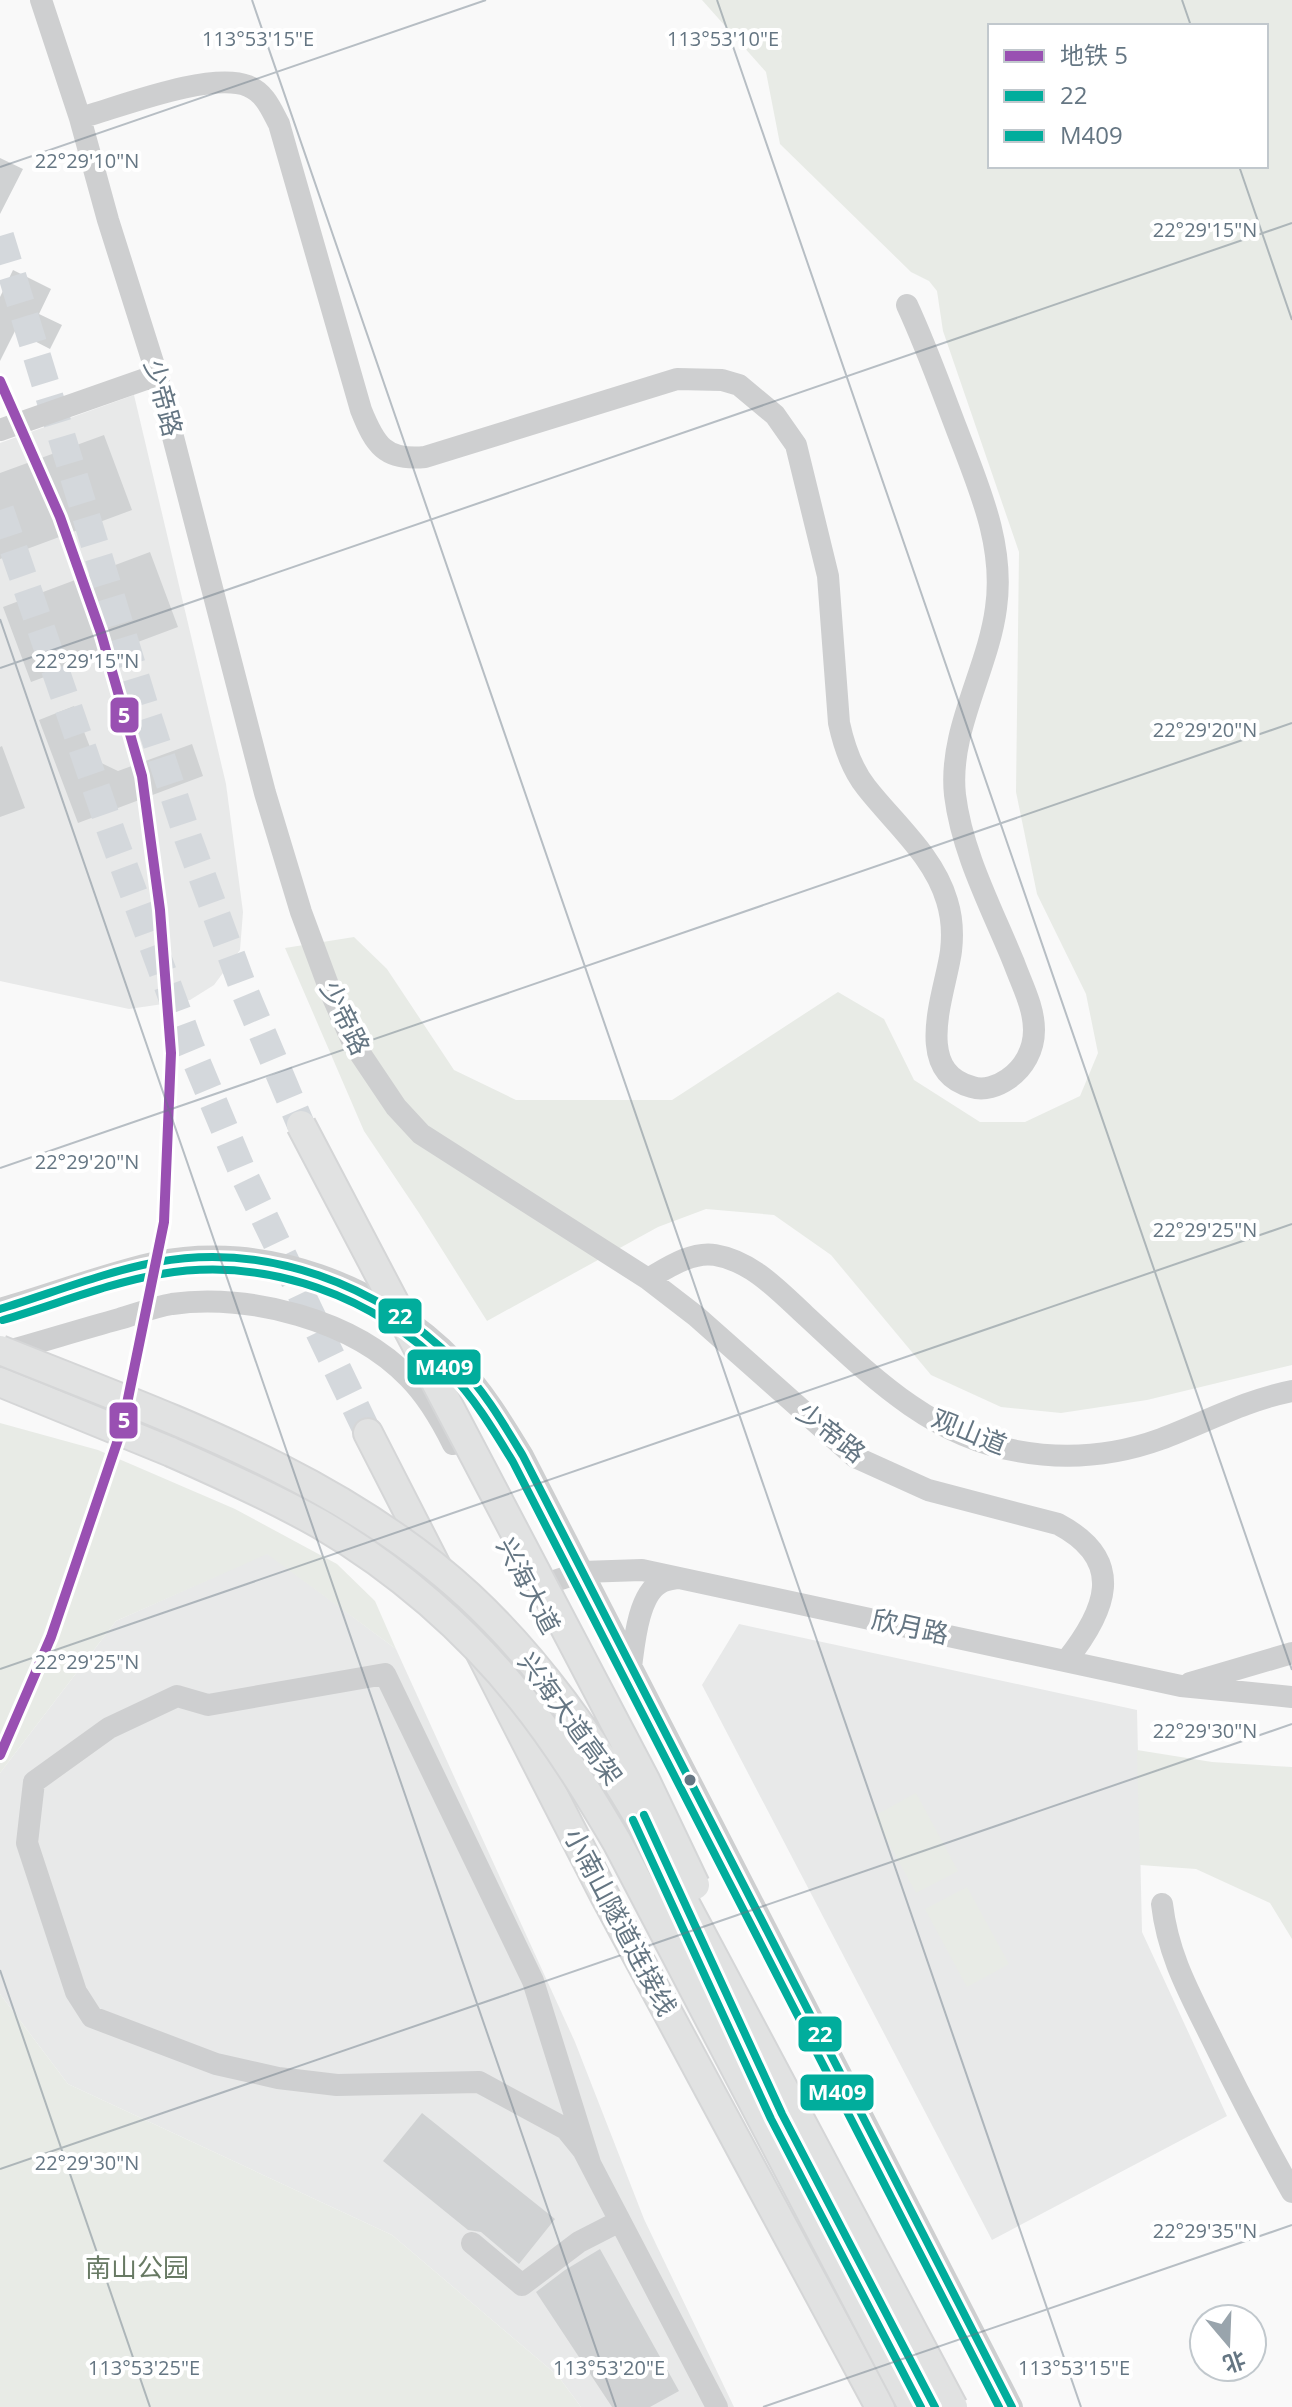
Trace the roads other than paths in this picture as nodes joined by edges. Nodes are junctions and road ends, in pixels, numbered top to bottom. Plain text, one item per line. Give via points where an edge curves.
1 (41, 0) edge
2 (80, 118) junction
3 (907, 305) dead end
4 (157, 375) junction
5 (0, 430) edge
6 (301, 1125) tunnel mouth
7 (648, 1279) junction
8 (0, 1309) edge
9 (0, 1352) edge
10 (0, 1382) edge
11 (1292, 1391) edge
12 (368, 1433) tunnel mouth
13 (582, 1572) junction
14 (679, 1577) junction
15 (530, 1589) junction
16 (1292, 1653) edge
17 (1066, 1661) junction
18 (631, 1667) junction
19 (1181, 1686) junction
20 (1292, 1697) edge
21 (1162, 1904) dead end
22 (773, 2065) junction
23 (590, 2163) junction
24 (1292, 2192) edge
25 (620, 2221) junction
26 (472, 2243) dead end
27 (717, 2407) edge
28 (880, 2407) edge
29 (913, 2407) edge
30 (935, 2407) edge
31 (953, 2407) edge
32 (1012, 2407) edge

1 - 2 street, 少帝路
2 - 3 street via 211,82 248,86 260,94 279,124 361,410 379,446 391,454 425,457 677,379 739,385 775,415 796,445 828,576 843,743 865,787 928,862 943,888 953,937 937,1010 938,1047 957,1080 981,1089 1003,1083 1020,1069 1034,1032 1029,1000 969,850 955,791 960,742 996,611 1000,570 984,504
2 - 4 street, 少帝路
4 - 5 street
4 - 7 street, 少帝路 via 286,867 353,1043 421,1134
6 - 22 main road, bridge via 662,1812
7 - 11 street, 观山道 via 685,1259 713,1254 759,1273 885,1388 935,1423 1015,1451 1082,1456 1120,1451
7 - 17 street, 少帝路 via 855,1457 928,1490 1038,1518 1075,1533 1100,1564 1103,1591 1088,1633
8 - 13 street, 兴海大道 via 159,1262 208,1257 298,1269 338,1282 421,1331 455,1361 503,1422
9 - 15 street, 兴海大道 via 168,1305 247,1304 319,1322 386,1356 410,1378 441,1422
9 - 22 main road, 兴海大道高架, bridge via 251,1453 348,1505 469,1596 535,1666 590,1738
10 - 29 main road, 兴海大道高架, bridge via 171,1452 321,1525 411,1587 523,1699 617,1842
12 - 28 main road, 小南山隧道连接线 via 605,1896
13 - 14 street, 欣月路 via 642,1570
13 - 15 street, 欣月路
13 - 18 street, 兴海大道
14 - 17 street, 欣月路
14 - 18 street via 650,1591 635,1631
15 - 30 street, 兴海大道 via 607,1735 782,2114
16 - 19 street
17 - 19 street, 欣月路
18 - 32 street, 兴海大道
19 - 20 street, 欣月路
21 - 24 street via 1177,1967
22 - 31 main road, 兴海大道高架, bridge
23 - 23 street via 566,2129 479,2082 337,2085 278,2078 216,2064 92,2017 76,1992 27,1843 34,1782 109,1728 177,1696 208,1705 385,1674 533,1981
23 - 25 street
25 - 26 street via 579,2242 522,2285
25 - 27 street

